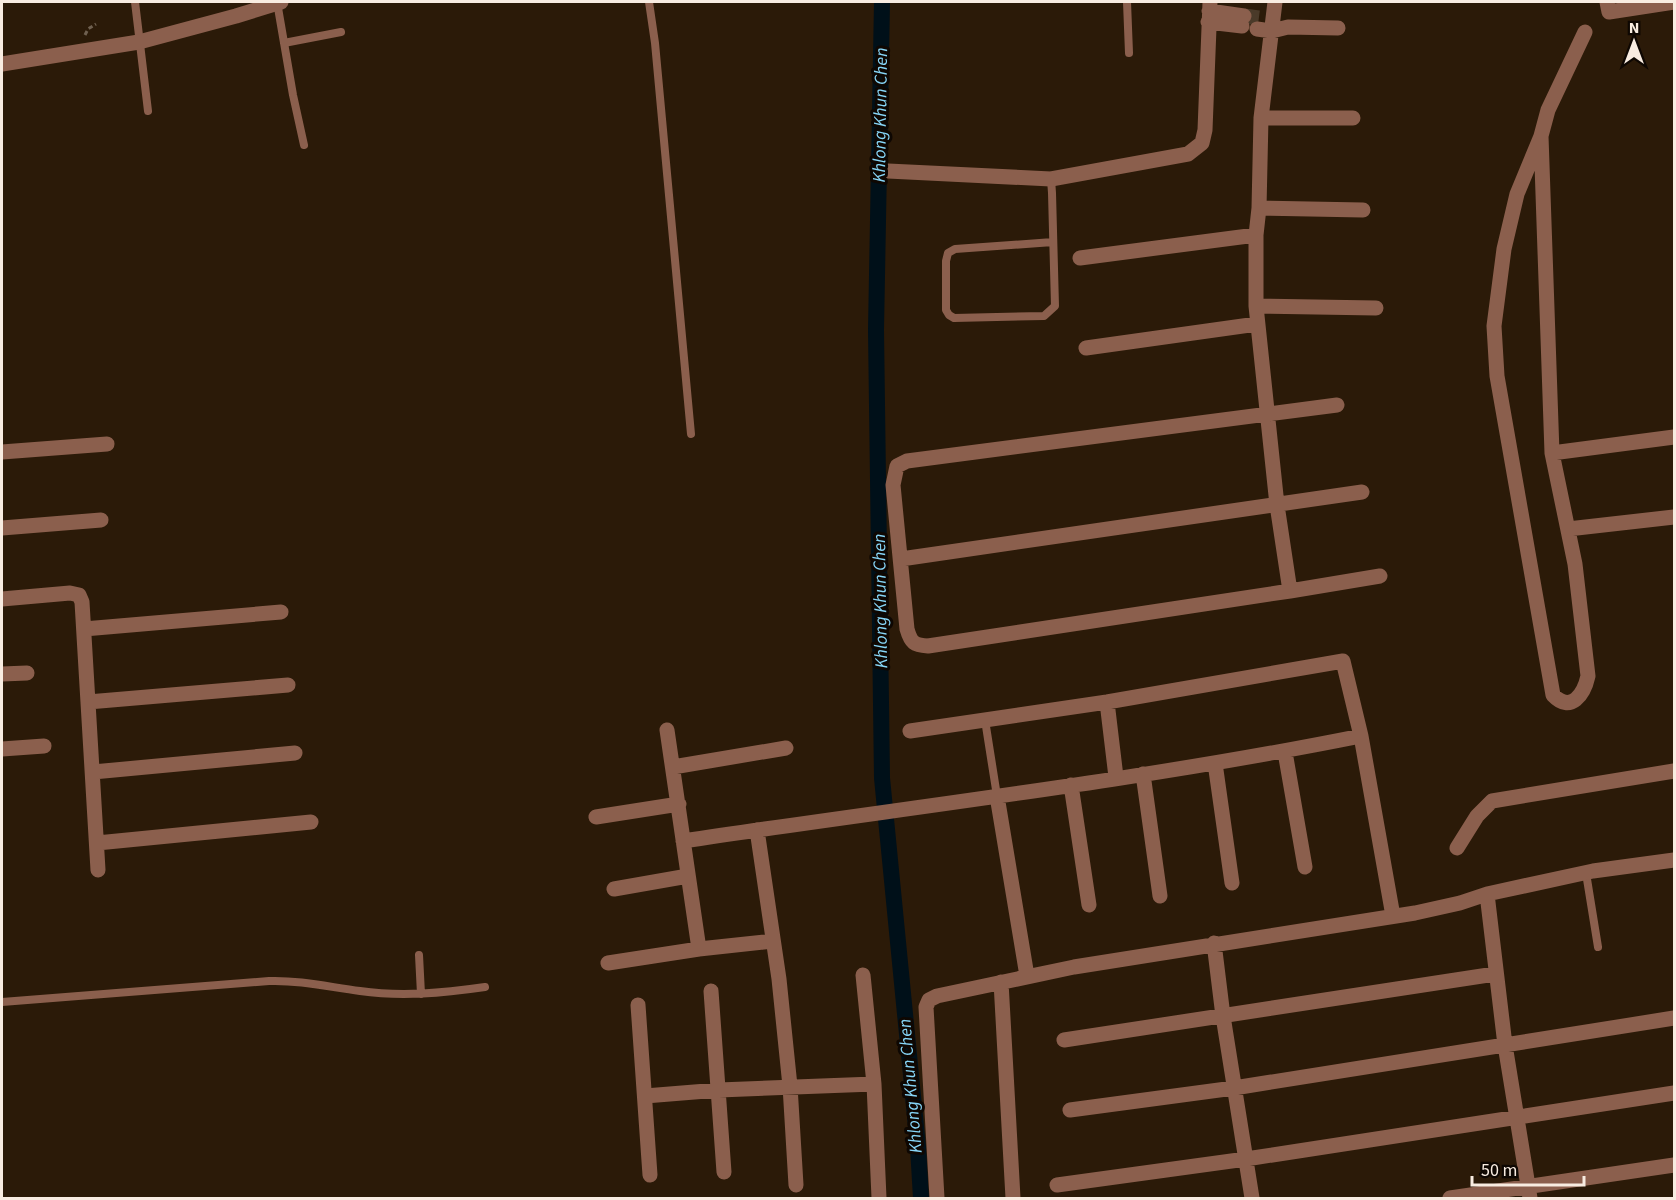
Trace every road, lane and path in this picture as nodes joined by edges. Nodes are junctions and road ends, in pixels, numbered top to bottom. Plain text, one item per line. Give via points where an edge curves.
1 (135, 2) edge
2 (279, 2) edge
3 (649, 2) edge
4 (1127, 2) edge
5 (1275, 2) edge
6 (1607, 2) edge
7 (1674, 2) edge
8 (1209, 11) edge
9 (1258, 23) junction
10 (1338, 27) dead end
11 (341, 32) dead end
12 (1585, 32) dead end
13 (139, 42) junction
14 (284, 43) junction
15 (1129, 53) dead end
16 (2, 64) edge
17 (148, 111) dead end
18 (1261, 118) junction
19 (1353, 118) dead end
20 (1541, 136) junction
21 (304, 145) dead end
22 (888, 171) dead end
23 (1051, 179) junction
24 (1259, 208) junction
25 (1363, 210) dead end
26 (1256, 235) junction
27 (1053, 242) junction
28 (1080, 258) dead end
29 (1256, 306) junction
30 (1376, 308) dead end
31 (1257, 324) junction
32 (1086, 348) dead end
33 (1338, 405) dead end
34 (1266, 414) junction
35 (691, 434) dead end
36 (1674, 436) edge
37 (107, 444) dead end
38 (2, 452) edge
39 (1552, 453) junction
40 (1362, 492) dead end
41 (1277, 505) junction
42 (1674, 518) edge
43 (101, 520) dead end
44 (2, 528) edge
45 (1568, 529) junction
46 (901, 559) junction
47 (1380, 576) dead end
48 (1290, 591) junction
49 (2, 599) edge
50 (281, 612) dead end
51 (84, 629) junction
52 (27, 673) dead end
53 (2, 674) edge
54 (288, 685) dead end
55 (88, 702) junction
56 (1107, 702) junction
57 (985, 720) junction
58 (667, 730) dead end
59 (910, 731) dead end
60 (1361, 736) junction
61 (44, 746) dead end
62 (786, 748) dead end
63 (2, 749) edge
64 (1285, 752) junction
65 (295, 753) dead end
66 (1215, 763) junction
67 (673, 767) junction
68 (1674, 771) edge
69 (93, 772) junction
70 (1143, 774) junction
71 (1116, 777) junction
72 (1071, 785) junction
73 (997, 796) junction
74 (679, 804) junction
75 (596, 817) dead end
76 (311, 822) dead end
77 (757, 830) junction
78 (683, 841) junction
79 (97, 843) junction
80 (1457, 848) dead end
81 (1674, 860) edge
82 (1305, 867) dead end
83 (98, 870) dead end
84 (1586, 873) junction
85 (688, 876) junction
86 (1232, 883) dead end
87 (614, 889) dead end
88 (1487, 894) junction
89 (1160, 896) dead end
90 (1089, 904) dead end
91 (1393, 916) junction
92 (773, 941) junction
93 (1214, 943) junction
94 (1598, 947) dead end
95 (699, 949) junction
96 (419, 955) dead end
97 (608, 963) dead end
98 (1495, 974) junction
99 (863, 975) dead end
100 (1027, 976) junction
101 (1001, 982) junction
102 (485, 987) dead end
103 (711, 991) dead end
104 (421, 993) junction
105 (2, 1002) edge
106 (638, 1005) dead end
107 (1223, 1016) junction
108 (1674, 1018) edge
109 (1064, 1041) dead end
110 (1505, 1045) junction
111 (874, 1084) junction
112 (790, 1086) junction
113 (1234, 1088) junction
114 (719, 1090) junction
115 (1674, 1093) edge
116 (645, 1096) junction
117 (1070, 1110) dead end
118 (1517, 1119) junction
119 (1246, 1160) junction
120 (1674, 1165) edge
121 (723, 1172) dead end
122 (651, 1175) dead end
123 (796, 1185) dead end
124 (1057, 1185) dead end
125 (1530, 1193) edge
126 (879, 1198) edge
127 (937, 1198) edge
128 (1013, 1198) edge
129 (1252, 1198) edge
130 (1450, 1198) edge

1 - 13 lane
2 - 13 street
2 - 14 lane
3 - 35 lane
4 - 15 lane
5 - 9 street
6 - 7 street via 1609,12
8 - 9 street
8 - 23 street via 1202,144 1188,154
9 - 10 street
9 - 18 street
11 - 14 lane
12 - 20 street via 1548,110
13 - 16 street
13 - 17 lane
14 - 21 lane
18 - 19 street
18 - 24 street
20 - 39 street
20 - 45 street via 1517,195 1504,249 1494,326 1497,376 1553,695 1558,701 1569,703 1579,698 1588,676
22 - 23 street
23 - 27 lane
24 - 25 street
24 - 26 street
26 - 28 street
26 - 29 street
27 - 27 lane via 955,249 946,261 949,315 1044,316 1055,306
29 - 30 street
29 - 31 street
31 - 32 street
31 - 34 street
33 - 34 street
34 - 41 street
34 - 46 street via 907,461 897,466 893,485
36 - 39 street
37 - 38 street
39 - 45 street
40 - 41 street
41 - 46 street
41 - 48 street
42 - 45 street
43 - 44 street
46 - 48 street via 907,629 915,645
47 - 48 street
49 - 51 street via 79,595
50 - 51 street
51 - 55 street
52 - 53 street
54 - 55 street
55 - 69 street
56 - 57 street
56 - 60 street via 1343,661
56 - 71 street
57 - 59 street
57 - 73 lane
58 - 67 street
60 - 64 street
60 - 91 street
61 - 63 street
62 - 67 street
64 - 66 street
64 - 82 street
65 - 69 street
66 - 70 street
66 - 86 street
67 - 74 street
68 - 80 street via 1492,801 1477,816
69 - 79 street
70 - 71 street
70 - 89 street
71 - 72 street
72 - 73 street
72 - 90 street
73 - 77 street
73 - 100 street
74 - 75 street
74 - 78 street
76 - 79 street
77 - 78 street
77 - 92 street
78 - 85 street
79 - 83 street
81 - 84 street
84 - 88 street
84 - 94 lane
85 - 87 street
85 - 95 street
88 - 91 street
88 - 98 street
91 - 93 street
92 - 95 street
92 - 112 street
93 - 100 street
93 - 107 street
95 - 97 street
96 - 104 lane
98 - 107 street
98 - 110 street
99 - 111 street
100 - 101 street
101 - 127 street via 929,999 926,1007
101 - 128 street
102 - 104 lane
103 - 114 street
104 - 105 lane via 369,992 286,981
106 - 116 street
107 - 109 street
107 - 113 street
108 - 110 street
110 - 113 street
110 - 118 street
111 - 112 street
111 - 126 street
112 - 114 street
112 - 123 street
113 - 117 street
113 - 119 street
114 - 116 street
114 - 121 street
115 - 118 street
116 - 122 street
118 - 119 street
118 - 125 street
119 - 124 street
119 - 129 street
120 - 125 street
125 - 130 street

